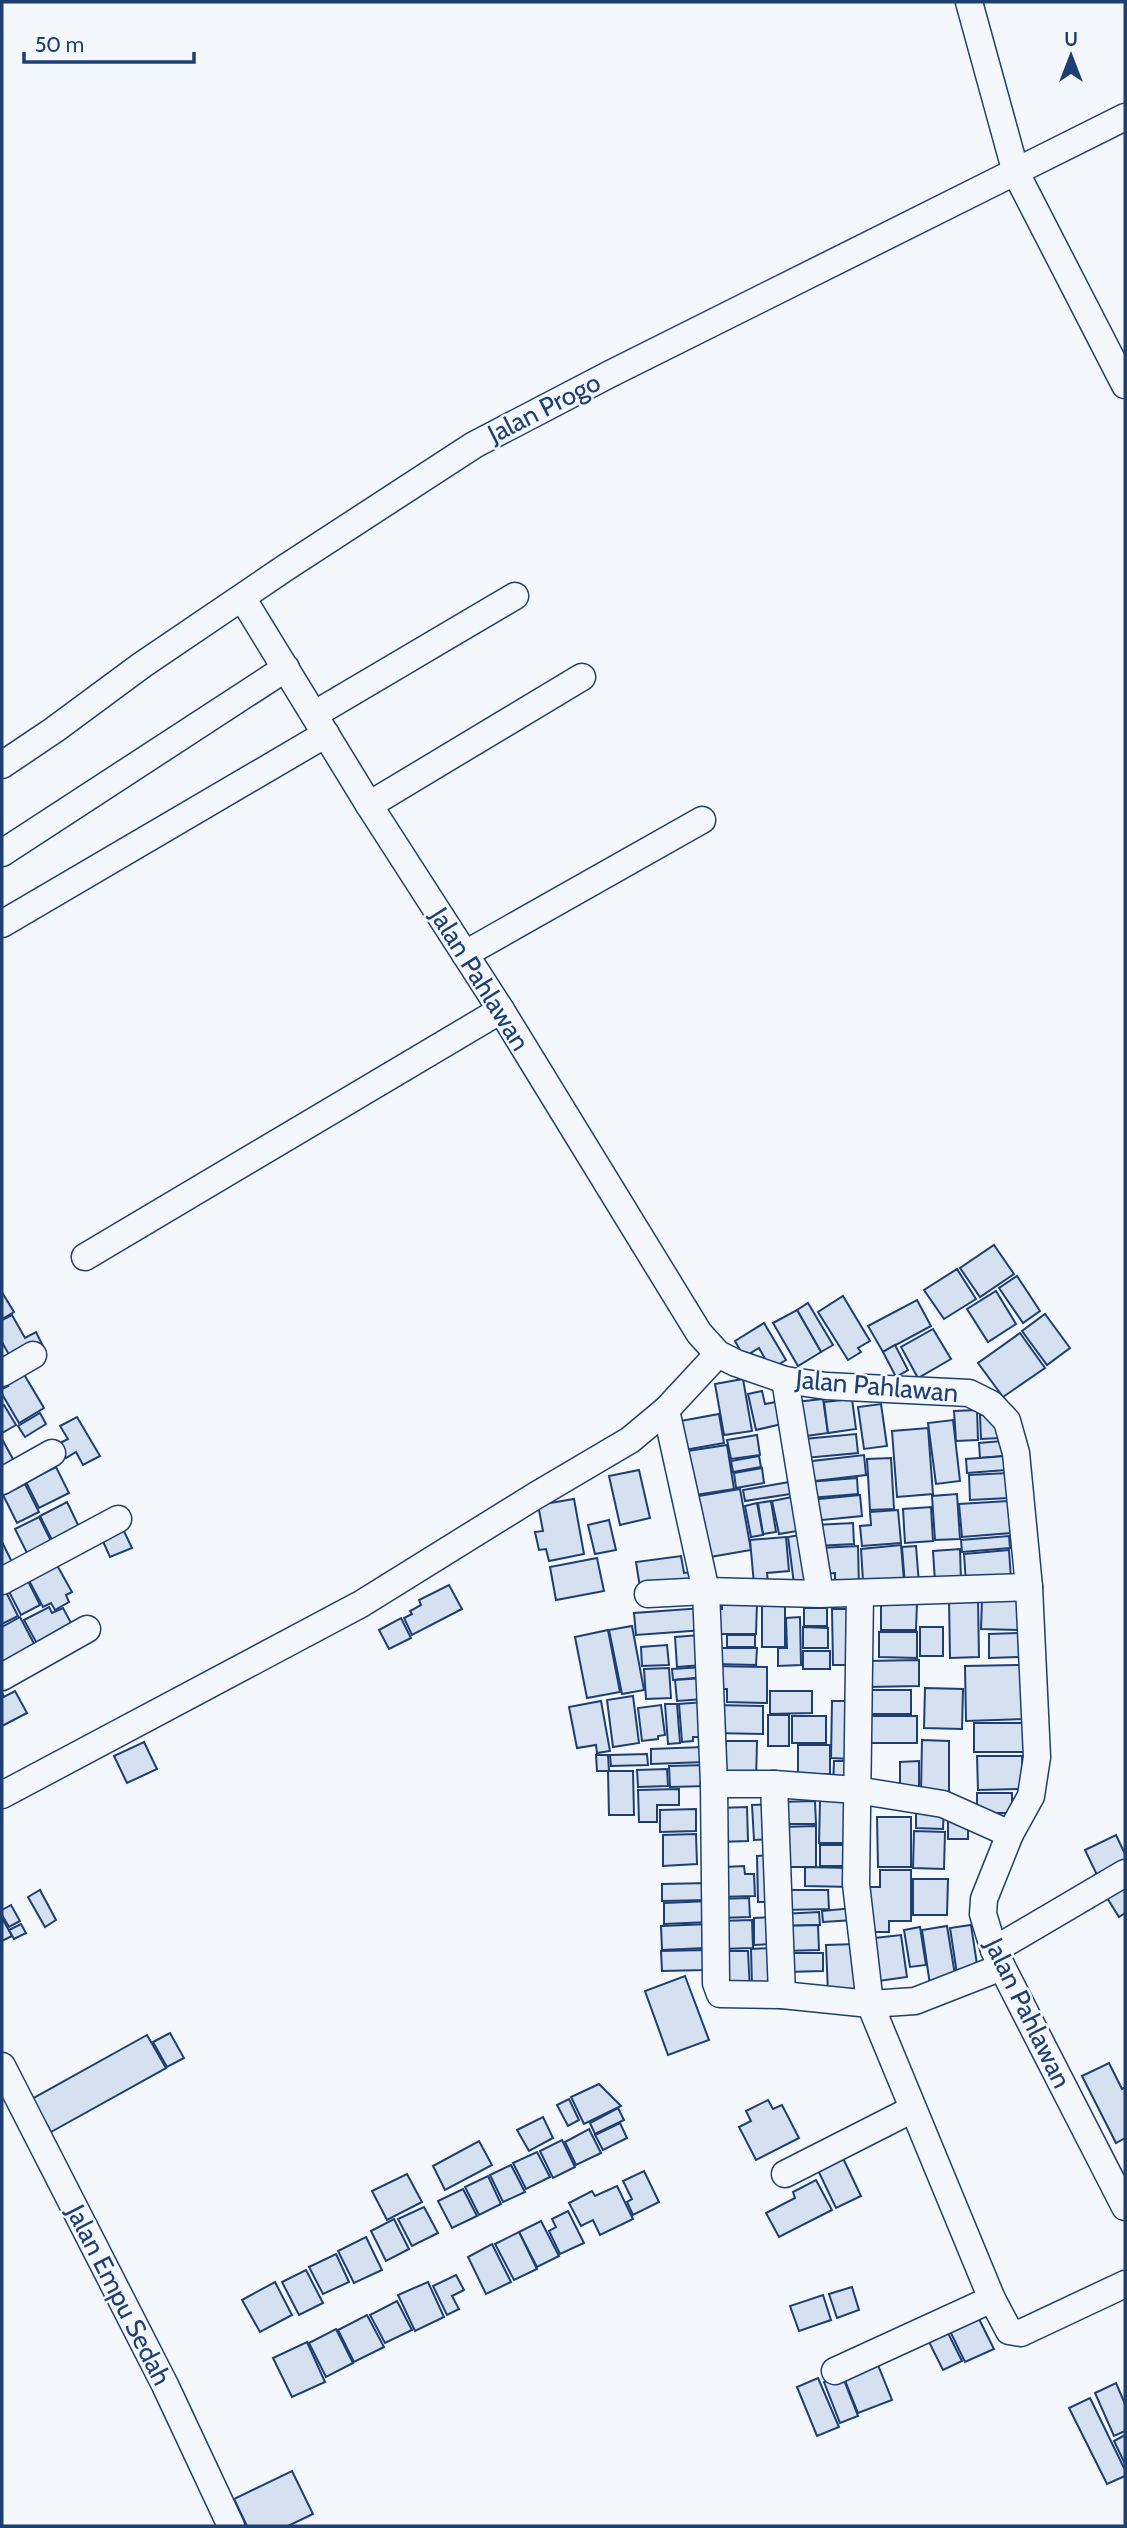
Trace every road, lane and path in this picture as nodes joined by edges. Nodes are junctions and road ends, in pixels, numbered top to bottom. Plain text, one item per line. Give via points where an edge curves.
1 (969, 2) edge
2 (1125, 117) edge
3 (1016, 173) junction
4 (1125, 385) edge
5 (515, 596) dead end
6 (243, 599) junction
7 (286, 668) junction
8 (582, 677) dead end
9 (321, 724) junction
10 (2, 765) edge
11 (369, 805) junction
12 (702, 820) dead end
13 (2, 853) edge
14 (2, 924) edge
15 (465, 954) junction
16 (501, 1010) junction
17 (85, 1256) dead end
18 (718, 1354) junction
19 (33, 1355) dead end
20 (2, 1373) edge
21 (785, 1380) junction
22 (666, 1410) junction
23 (52, 1453) dead end
24 (2, 1480) edge
25 (118, 1519) dead end
26 (2, 1581) edge
27 (1029, 1587) junction
28 (706, 1591) junction
29 (860, 1593) junction
30 (648, 1594) dead end
31 (820, 1594) junction
32 (87, 1629) dead end
33 (2, 1677) edge
34 (714, 1784) junction
35 (774, 1784) junction
36 (856, 1790) junction
37 (2, 1795) edge
38 (1010, 1834) junction
39 (1125, 1873) edge
40 (998, 1958) junction
41 (782, 1995) junction
42 (870, 2004) junction
43 (2, 2066) edge
44 (912, 2109) junction
45 (785, 2174) dead end
46 (1125, 2207) edge
47 (1125, 2284) edge
48 (992, 2299) junction
49 (835, 2371) dead end
50 (231, 2526) edge

1 - 3 street
2 - 3 street, Jalan Progo
3 - 4 street
3 - 6 street, Jalan Progo via 474,444
5 - 9 street
6 - 7 street, Jalan Pahlawan
6 - 10 street, Jalan Progo
7 - 9 street, Jalan Pahlawan
7 - 13 street
8 - 11 street
9 - 11 street, Jalan Pahlawan
9 - 14 street
11 - 15 street, Jalan Pahlawan
12 - 15 street
15 - 16 street, Jalan Pahlawan
16 - 17 street
16 - 18 street, Jalan Pahlawan via 699,1333
18 - 21 street, Jalan Pahlawan
18 - 22 street
19 - 20 street
21 - 27 street, Jalan Pahlawan via 969,1393 992,1404 1007,1421 1014,1443
21 - 31 street
22 - 28 street
22 - 37 street via 630,1440 361,1604
23 - 24 street
25 - 26 street
27 - 29 street
27 - 38 street, Jalan Pahlawan via 1037,1757 1031,1796
28 - 30 street
28 - 31 street
28 - 34 street
29 - 31 street
29 - 36 street
32 - 33 street
34 - 35 street
34 - 41 street via 718,1992 727,1996
35 - 36 street
35 - 41 street
36 - 38 street via 943,1804
36 - 42 street via 856,1884
38 - 40 street, Jalan Pahlawan via 984,1899 983,1914
39 - 40 street
40 - 42 street via 915,2001
40 - 46 street, Jalan Pahlawan
41 - 42 street
42 - 44 street
43 - 50 street, Jalan Empu Sedah via 165,2385
44 - 45 street
44 - 48 street
47 - 48 street via 1021,2333 1009,2331
48 - 49 street

